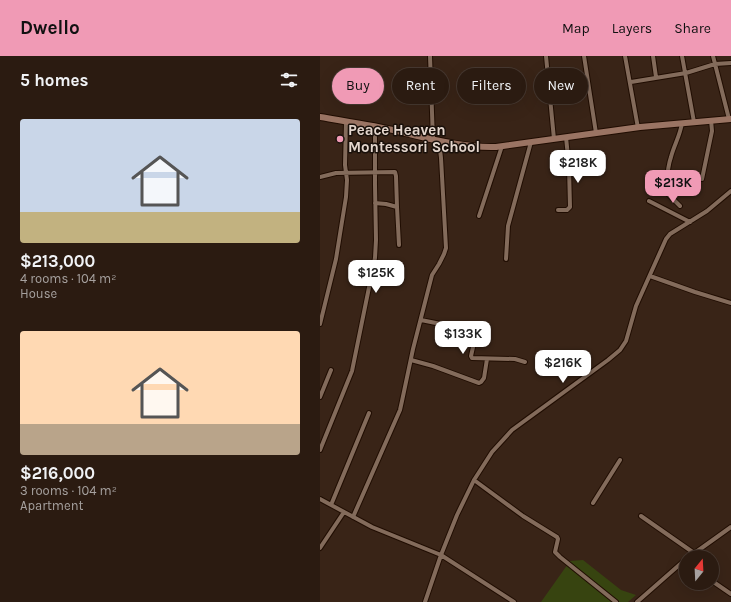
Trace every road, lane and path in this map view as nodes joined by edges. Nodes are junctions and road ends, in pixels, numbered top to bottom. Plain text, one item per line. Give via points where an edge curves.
1 (430, 56) edge
2 (546, 56) edge
3 (584, 56) edge
4 (625, 56) edge
5 (653, 56) edge
6 (682, 56) edge
7 (713, 56) edge
8 (731, 63) edge
9 (716, 64) junction
10 (686, 73) junction
11 (656, 77) junction
12 (631, 82) junction
13 (320, 117) edge
14 (730, 119) edge
15 (711, 120) junction
16 (346, 122) junction
17 (694, 122) junction
18 (682, 123) junction
19 (375, 126) junction
20 (638, 128) junction
21 (596, 133) junction
22 (566, 137) junction
23 (554, 139) junction
24 (436, 140) junction
25 (531, 142) junction
26 (502, 146) junction
27 (375, 172) junction
28 (346, 173) junction
29 (320, 177) edge
30 (702, 179) dead end
31 (731, 191) edge
32 (649, 201) dead end
33 (375, 203) junction
34 (680, 206) dead end
35 (397, 208) junction
36 (558, 210) dead end
37 (479, 216) dead end
38 (690, 222) junction
39 (399, 245) dead end
40 (506, 259) dead end
41 (650, 276) junction
42 (731, 303) edge
43 (421, 320) junction
44 (320, 324) edge
45 (487, 359) junction
46 (411, 360) junction
47 (525, 362) dead end
48 (332, 370) dead end
49 (320, 397) edge
50 (369, 414) dead end
51 (320, 450) edge
52 (620, 460) dead end
53 (474, 480) junction
54 (320, 499) edge
55 (594, 503) dead end
56 (331, 505) junction
57 (344, 512) junction
58 (641, 516) dead end
59 (353, 517) junction
60 (731, 527) edge
61 (320, 548) edge
62 (690, 550) edge
63 (698, 550) edge
64 (441, 555) junction
65 (679, 566) edge
66 (719, 586) edge
67 (731, 594) edge
68 (425, 602) edge
69 (514, 602) edge
70 (616, 602) edge
71 (637, 602) edge

1 - 24 street
2 - 23 street
3 - 21 street
4 - 12 street
5 - 11 street
6 - 10 street
7 - 9 street
8 - 9 street
9 - 10 street
9 - 14 street
10 - 11 street
10 - 17 street
11 - 12 street
12 - 20 street
13 - 16 main road
14 - 15 main road
15 - 17 main road
15 - 30 street via 712,131
16 - 19 main road
16 - 28 street
17 - 18 main road
18 - 20 main road
18 - 34 street via 669,162 666,192
19 - 24 main road
19 - 27 street
20 - 21 main road
21 - 22 main road
22 - 23 main road
22 - 36 street via 570,167 570,207 567,210
23 - 25 main road
24 - 26 main road via 470,146
24 - 43 street via 441,158 446,248 432,275
25 - 26 main road
25 - 40 street via 508,226
26 - 37 street
27 - 28 street
27 - 33 street
27 - 35 street via 395,172
28 - 29 street
28 - 44 street via 346,197 340,234
31 - 38 street
32 - 38 street
33 - 35 street
33 - 51 street via 375,258 352,371
35 - 39 street
38 - 41 street via 666,239
41 - 42 street
41 - 53 street via 636,306 626,341 620,350 512,430 492,452
43 - 45 street via 475,331 471,356
43 - 46 street
45 - 46 street via 484,378 479,383
45 - 47 street via 514,359
46 - 59 street via 400,410
48 - 49 street
50 - 56 street
52 - 55 street
53 - 64 street
53 - 70 street via 556,537 558,539 555,552
54 - 56 street
56 - 57 street
57 - 59 street
57 - 61 street
58 - 62 street
59 - 64 street
60 - 63 street
64 - 68 street
64 - 69 street
65 - 71 street
66 - 67 street

